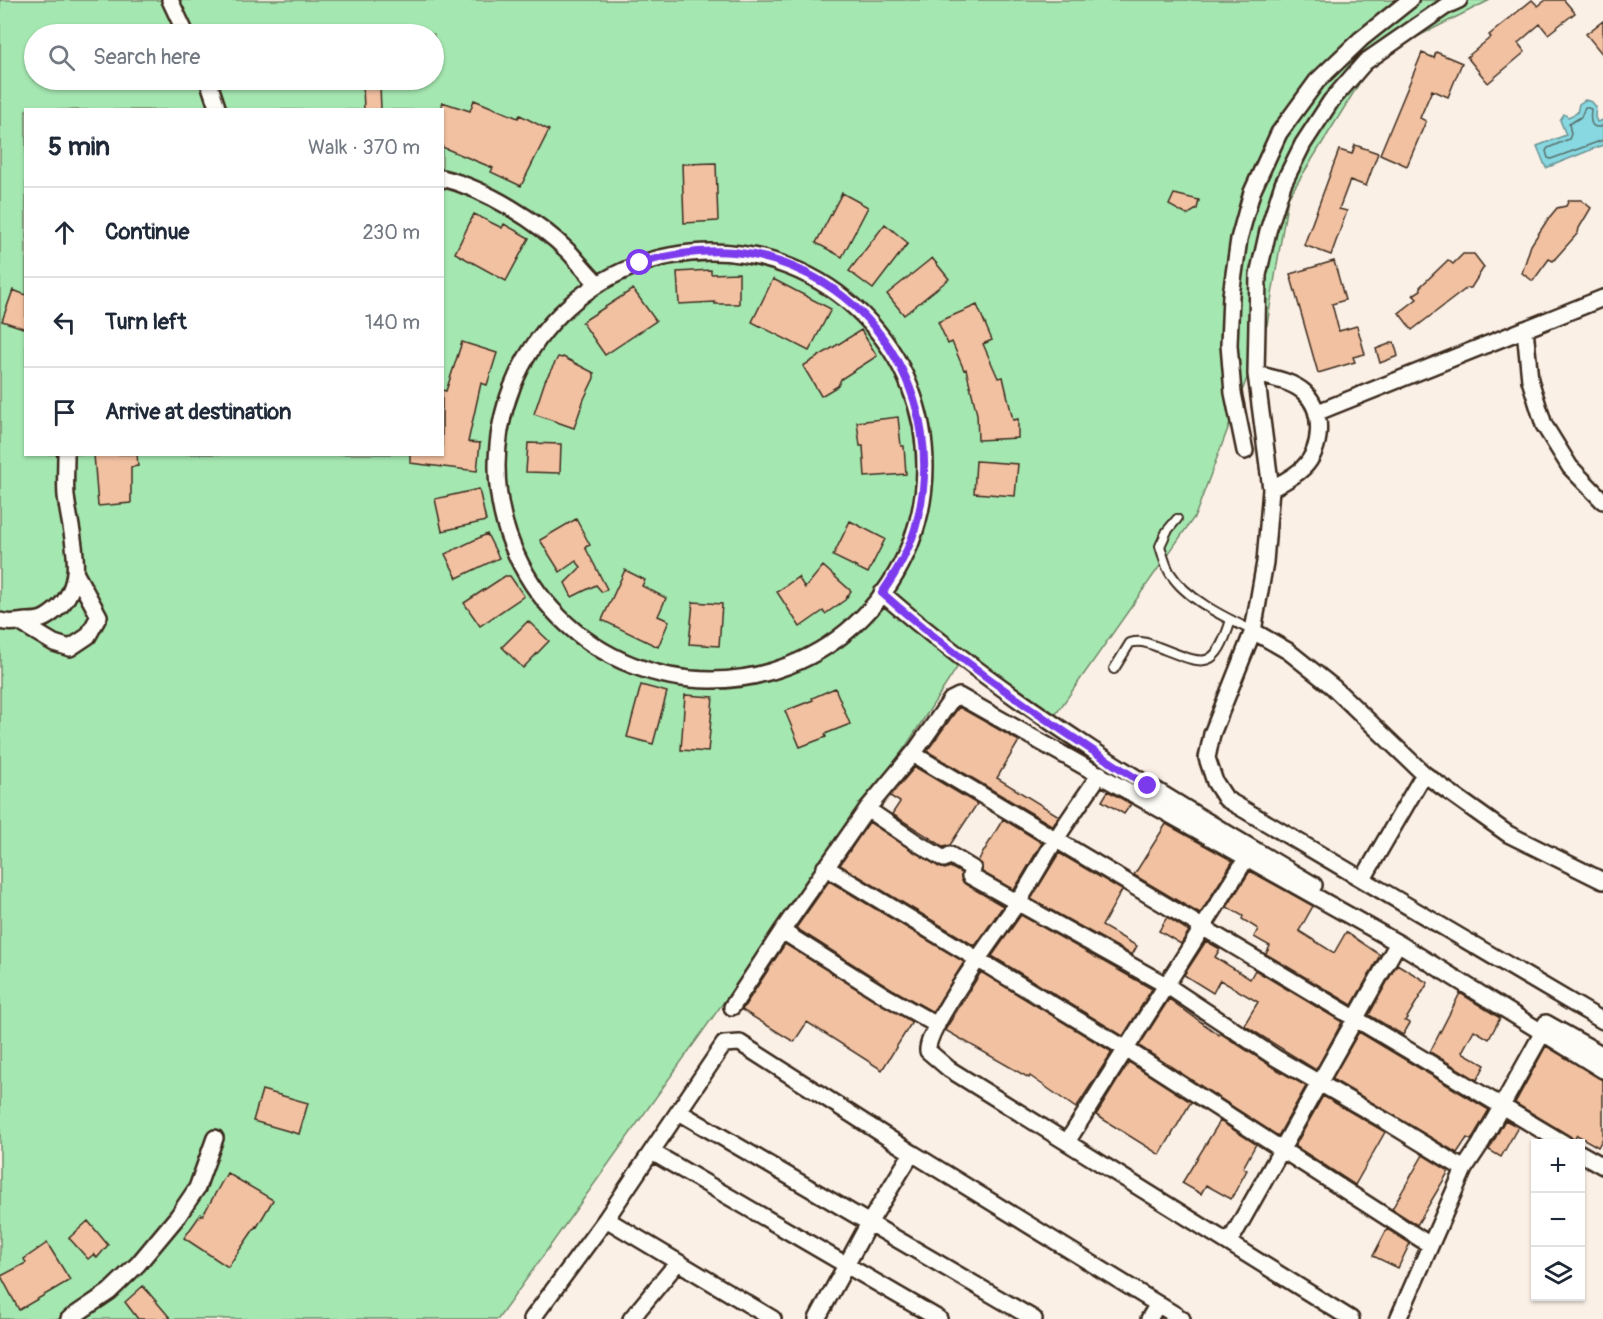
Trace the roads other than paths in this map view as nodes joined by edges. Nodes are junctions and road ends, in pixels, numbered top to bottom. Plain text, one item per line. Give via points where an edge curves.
1 (170, 0) edge
2 (1410, 0) edge
3 (1459, 0) edge
4 (181, 24) edge
5 (211, 90) edge
6 (217, 108) edge
7 (444, 179) edge
8 (598, 284) junction
9 (1603, 298) edge
10 (1525, 329) junction
11 (1256, 374) junction
12 (1318, 412) junction
13 (1245, 451) dead end
14 (66, 456) edge
15 (1271, 489) junction
16 (1603, 501) edge
17 (1177, 519) dead end
18 (76, 574) junction
19 (882, 593) junction
20 (1231, 620) junction
21 (0, 621) edge
22 (18, 622) junction
23 (1253, 631) junction
24 (1114, 669) dead end
25 (913, 754) junction
26 (1100, 774) junction
27 (1424, 774) junction
28 (867, 809) junction
29 (1056, 839) junction
30 (1246, 859) junction
31 (825, 867) junction
32 (1363, 879) junction
33 (1603, 881) edge
34 (1018, 902) junction
35 (1203, 927) junction
36 (782, 931) junction
37 (1398, 943) junction
38 (977, 959) junction
39 (1166, 985) junction
40 (732, 1007) dead end
41 (1356, 1019) junction
42 (1603, 1022) edge
43 (937, 1025) junction
44 (1543, 1032) junction
45 (1126, 1049) junction
46 (1603, 1055) edge
47 (1603, 1070) edge
48 (1319, 1083) junction
49 (1501, 1105) junction
50 (679, 1112) junction
51 (215, 1138) dead end
52 (1558, 1139) edge
53 (1067, 1142) junction
54 (1282, 1149) junction
55 (652, 1152) junction
56 (912, 1153) junction
57 (1585, 1155) edge
58 (1603, 1166) edge
59 (1464, 1169) junction
60 (606, 1220) junction
61 (869, 1223) junction
62 (1229, 1243) junction
63 (1430, 1245) junction
64 (678, 1262) junction
65 (846, 1265) junction
66 (1158, 1304) junction
67 (69, 1319) edge
68 (532, 1319) edge
69 (631, 1319) edge
70 (773, 1319) edge
71 (818, 1319) edge
72 (939, 1319) edge
73 (1034, 1319) edge
74 (1149, 1319) edge
75 (1182, 1319) edge
76 (1351, 1319) edge
77 (1398, 1319) edge

1 - 4 street
2 - 13 street via 1317,81 1279,133 1252,192 1239,239 1229,345 1233,393
3 - 11 street via 1365,62 1331,101 1303,144 1280,194 1258,275
5 - 6 street
7 - 8 street via 519,214 563,247
8 - 19 street via 663,257 734,252 802,271 842,296 868,320 890,348 911,390 919,413 925,460 915,530
8 - 19 street via 548,327 529,354 514,382 498,446 499,490 511,542 531,581 565,623 591,644 649,671 681,678 736,678 778,669 808,657 853,625
9 - 10 street
10 - 12 street
10 - 16 street via 1530,380 1544,425 1570,467
11 - 12 street via 1286,381 1305,393
11 - 15 street
12 - 15 street via 1318,441 1304,468
14 - 18 street via 66,496
15 - 23 street via 1265,562
17 - 20 lane via 1161,546 1170,573 1188,592
18 - 22 street via 66,602 44,621
18 - 22 street via 99,616 88,636 70,648
19 - 46 street via 971,667 1094,753
20 - 23 lane
20 - 24 lane via 1215,657 1207,661 1190,659 1140,640 1130,643
21 - 22 street
23 - 27 street via 1288,651 1333,687
23 - 32 street via 1212,734 1207,758 1215,782 1226,799
25 - 26 street via 951,700 959,696
25 - 28 street
25 - 29 street
26 - 29 street
26 - 30 street
27 - 32 street
27 - 33 street via 1508,834
28 - 31 street
28 - 34 street via 917,843 944,858 950,855 973,869 970,876
29 - 34 street
29 - 35 street
30 - 35 street
30 - 37 street
31 - 36 street
31 - 38 street
32 - 42 street
34 - 38 street
34 - 39 street
35 - 39 street
35 - 41 street
36 - 40 street
36 - 43 street
37 - 41 street
37 - 44 street
38 - 43 street
38 - 45 street
39 - 45 street
39 - 48 street
41 - 48 street
41 - 49 street
43 - 53 street via 927,1046 931,1055
44 - 47 street
44 - 49 street
45 - 53 street
45 - 54 street
48 - 54 street
48 - 59 street
49 - 52 street
49 - 59 street
50 - 55 street
50 - 56 street via 724,1044 740,1043
50 - 61 street
51 - 67 street via 197,1188 178,1216 110,1292
53 - 62 street
54 - 62 street
54 - 63 street
55 - 60 street
55 - 65 street
56 - 61 street
56 - 66 street
57 - 58 street
59 - 63 street
60 - 64 street
60 - 68 street
61 - 65 street
61 - 73 street
62 - 76 street
63 - 77 street
64 - 69 street
64 - 70 street
65 - 71 street
65 - 72 street
66 - 74 street
66 - 75 street

